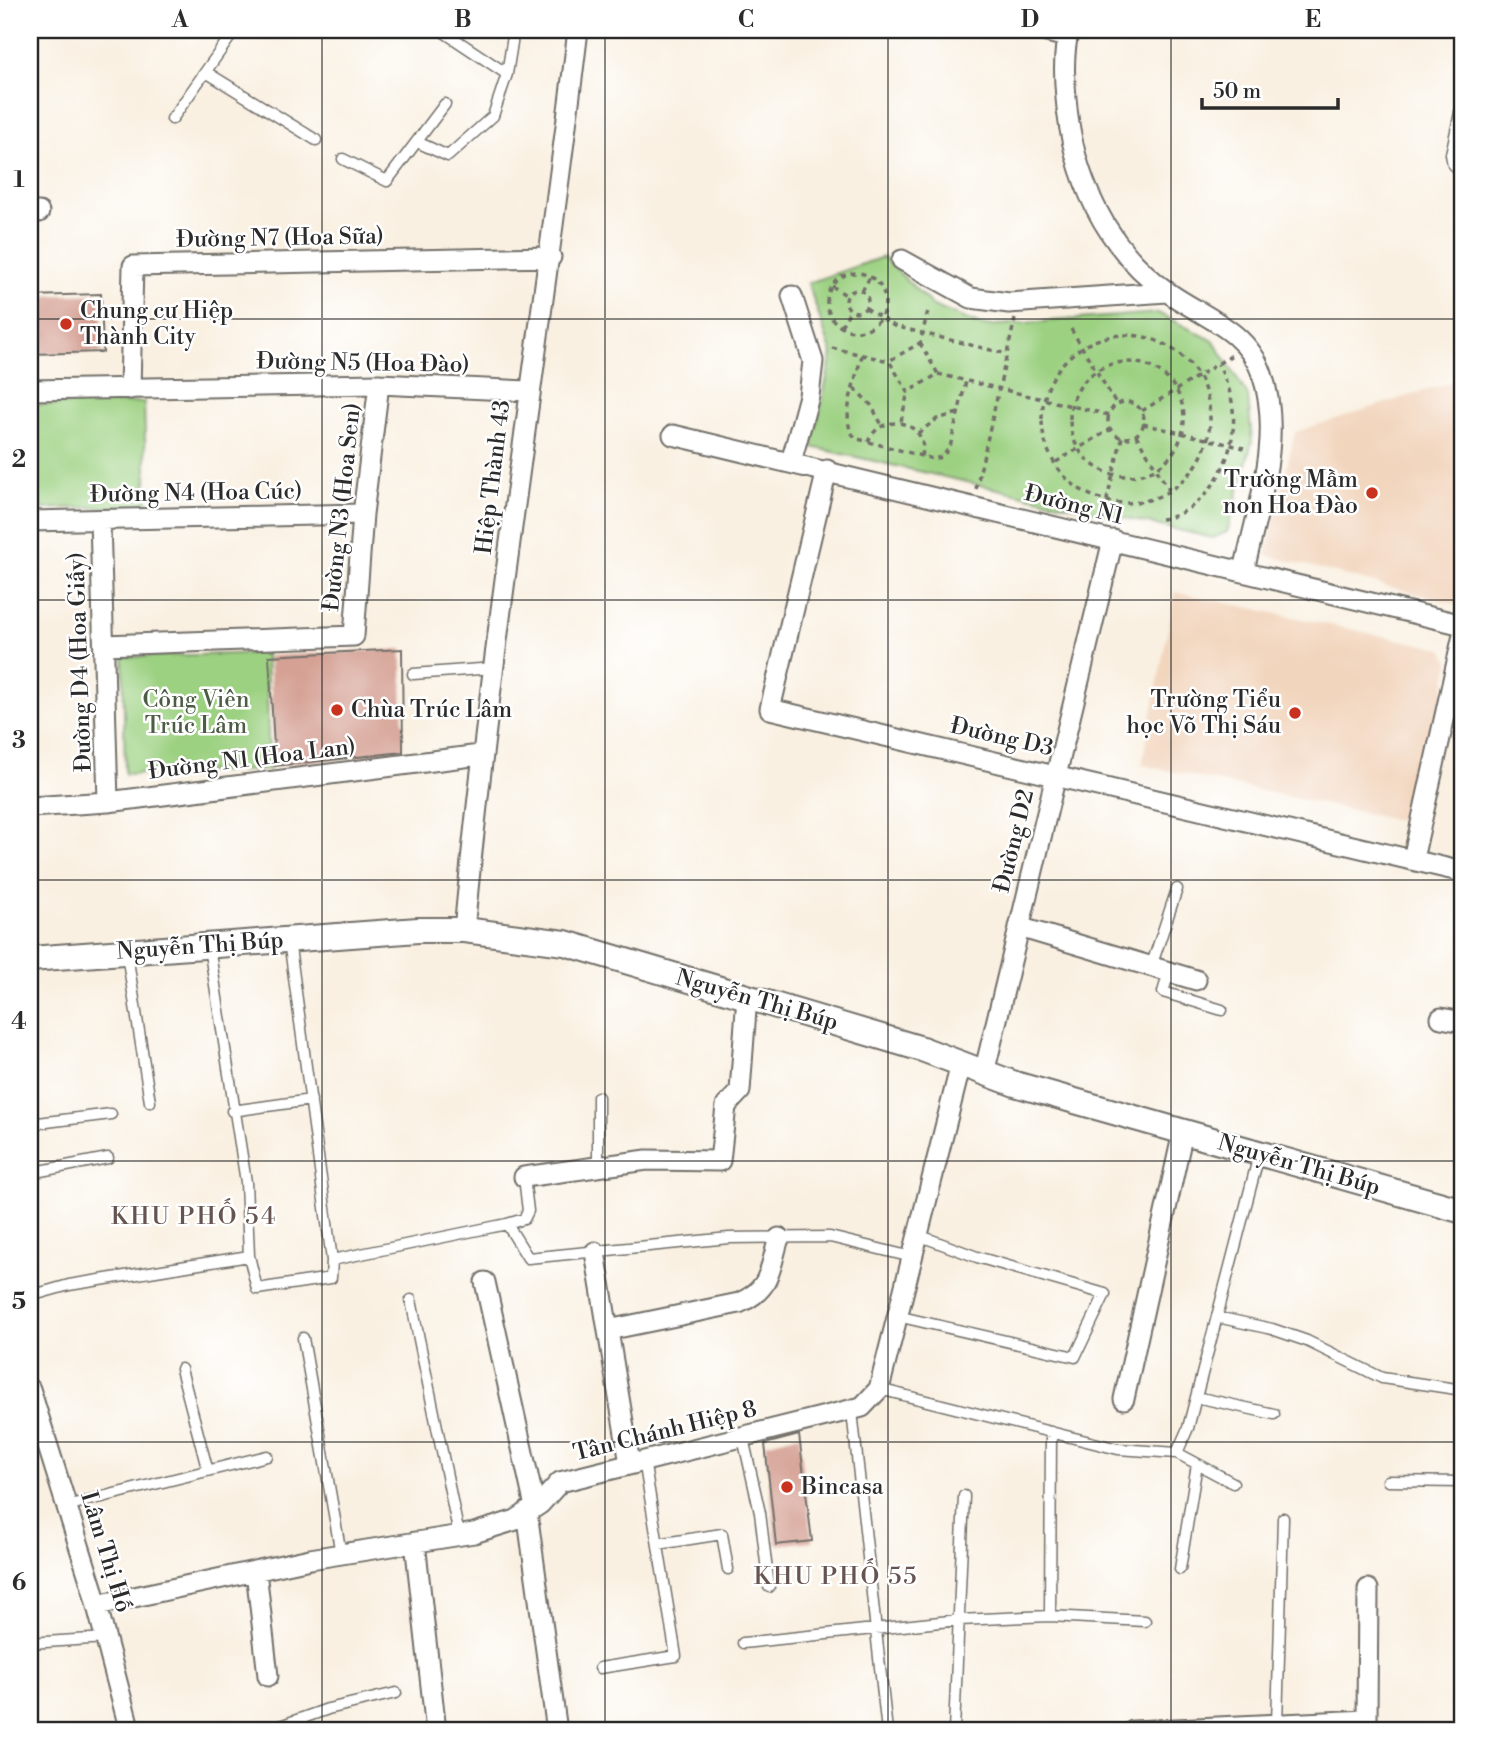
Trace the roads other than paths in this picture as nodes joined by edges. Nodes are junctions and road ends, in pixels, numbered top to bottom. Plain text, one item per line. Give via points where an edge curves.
1 (235, 30) edge
2 (441, 30) edge
3 (514, 30) edge
4 (578, 30) edge
5 (1039, 30) edge
6 (1068, 33) edge
7 (206, 72) junction
8 (508, 74) junction
9 (1463, 99) edge
10 (445, 104) dead end
11 (172, 120) dead end
12 (316, 140) dead end
13 (417, 142) junction
14 (343, 159) dead end
15 (1463, 173) edge
16 (551, 257) junction
17 (902, 260) dead end
18 (1167, 292) junction
19 (792, 296) dead end
20 (379, 384) junction
21 (130, 388) junction
22 (30, 390) edge
23 (528, 391) junction
24 (673, 435) dead end
25 (791, 462) junction
26 (827, 470) junction
27 (363, 513) junction
28 (100, 520) junction
29 (30, 521) edge
30 (1106, 538) junction
31 (1244, 571) junction
32 (1463, 625) edge
33 (1463, 635) edge
34 (104, 645) junction
35 (494, 668) junction
36 (413, 674) dead end
37 (480, 755) junction
38 (1056, 774) junction
39 (108, 802) junction
40 (30, 807) edge
41 (1413, 859) junction
42 (1463, 872) edge
43 (1177, 889) dead end
44 (1019, 927) junction
45 (464, 930) junction
46 (289, 940) junction
47 (208, 946) junction
48 (126, 952) junction
49 (30, 959) edge
50 (1160, 970) junction
51 (1196, 980) dead end
52 (747, 996) junction
53 (1222, 1010) dead end
54 (1441, 1017) dead end
55 (1463, 1022) edge
56 (973, 1068) junction
57 (598, 1097) dead end
58 (311, 1100) junction
59 (150, 1102) dead end
60 (232, 1111) junction
61 (111, 1114) dead end
62 (30, 1124) edge
63 (1183, 1132) junction
64 (1259, 1154) junction
65 (108, 1158) dead end
66 (598, 1166) junction
67 (30, 1173) edge
68 (524, 1177) joint
69 (1463, 1211) edge
70 (508, 1224) junction
71 (918, 1235) junction
72 (779, 1238) junction
73 (595, 1252) junction
74 (249, 1256) junction
75 (912, 1257) junction
76 (332, 1260) junction
77 (485, 1282) dead end
78 (30, 1296) edge
79 (411, 1300) dead end
80 (897, 1316) junction
81 (1217, 1317) junction
82 (608, 1330) junction
83 (303, 1338) dead end
84 (181, 1369) dead end
85 (30, 1389) edge
86 (879, 1389) junction
87 (1463, 1390) edge
88 (1196, 1397) junction
89 (1124, 1399) dead end
90 (852, 1411) junction
91 (1274, 1414) dead end
92 (35, 1424) edge
93 (1051, 1432) junction
94 (743, 1438) junction
95 (1177, 1453) junction
96 (267, 1455) dead end
97 (637, 1462) junction
98 (1197, 1464) junction
99 (207, 1468) junction
100 (1388, 1481) dead end
101 (1463, 1482) edge
102 (1233, 1483) dead end
103 (964, 1496) dead end
104 (66, 1506) junction
105 (531, 1510) junction
106 (1283, 1518) dead end
107 (459, 1535) junction
108 (415, 1542) junction
109 (658, 1544) junction
110 (341, 1554) junction
111 (728, 1569) dead end
112 (1180, 1569) dead end
113 (256, 1571) junction
114 (769, 1587) dead end
115 (1368, 1590) dead end
116 (97, 1605) junction
117 (1050, 1616) junction
118 (960, 1620) junction
119 (1145, 1621) dead end
120 (876, 1627) junction
121 (106, 1638) junction
122 (30, 1643) edge
123 (743, 1643) dead end
124 (600, 1668) dead end
125 (268, 1676) dead end
126 (396, 1693) dead end
127 (1277, 1724) junction
128 (130, 1731) edge
129 (266, 1731) edge
130 (436, 1731) edge
131 (557, 1731) edge
132 (887, 1731) edge
133 (954, 1731) edge
134 (1133, 1731) edge

1 - 7 lane
2 - 8 lane
3 - 8 lane
4 - 16 street, Hiệp Thành 43
5 - 6 street
6 - 18 street via 1064,81 1069,133 1082,181 1100,217 1129,256
7 - 11 lane
7 - 12 lane
8 - 13 lane via 493,116 449,156
9 - 15 lane via 1451,154 1453,165
10 - 13 lane
13 - 14 lane via 387,181
16 - 21 street, Đường N7 (Hoa Sữa) via 133,266
16 - 23 street, Hiệp Thành 43
17 - 18 street via 971,298 1018,303
18 - 31 street via 1223,325 1247,346 1261,372 1273,432
19 - 25 street via 813,361 809,396
20 - 21 street, Đường N5 (Hoa Đào)
20 - 23 street, Đường N5 (Hoa Đào)
20 - 27 street, Đường N3 (Hoa Sen)
21 - 22 street, Đường N5 (Hoa Đào)
23 - 35 street, Hiệp Thành 43
24 - 25 street, Đường N1
25 - 26 street, Đường N1
26 - 30 street, Đường N1
26 - 38 street, Đường D3 via 770,709
27 - 28 street, Đường N4 (Hoa Cúc)
27 - 34 street, Đường N3 (Hoa Sen) via 354,636
28 - 29 street, Đường N4 (Hoa Cúc)
28 - 34 street, Đường D4 (Hoa Giấy)
30 - 31 street, Đường N1
30 - 38 street, Đường D2
31 - 32 street, Đường N1
33 - 41 street
34 - 39 street, Đường D4 (Hoa Giấy)
35 - 36 lane
35 - 37 street, Hiệp Thành 43
37 - 39 street, Đường N1 (Hoa Lan)
37 - 45 street, Hiệp Thành 43
38 - 41 street, Đường D3
38 - 44 street, Đường D2
39 - 40 street, Đường N1 (Hoa Lan)
41 - 42 street, Đường D3
43 - 50 lane
44 - 50 street
44 - 56 street, Đường D2
45 - 46 street, Nguyễn Thị Búp
45 - 52 street, Nguyễn Thị Búp via 565,943
46 - 47 street, Nguyễn Thị Búp
46 - 58 lane
47 - 48 street, Nguyễn Thị Búp
47 - 60 lane
48 - 49 street, Nguyễn Thị Búp
48 - 59 lane
50 - 51 street
50 - 53 lane via 1163,992
52 - 56 street, Nguyễn Thị Búp
52 - 66 street via 740,1091 726,1106 719,1161 674,1159
54 - 55 street
56 - 63 street, Nguyễn Thị Búp
56 - 71 street
57 - 66 lane
58 - 60 lane
58 - 76 lane
60 - 74 lane via 246,1182
61 - 62 lane
63 - 64 street, Nguyễn Thị Búp
63 - 89 street
64 - 69 street, Nguyễn Thị Búp
64 - 81 lane
65 - 67 lane
66 - 68 street
68 - 70 lane via 528,1211 524,1219
70 - 73 lane via 527,1258
70 - 76 lane
71 - 75 street
71 - 80 lane via 1105,1294 1075,1357
72 - 73 lane via 729,1238
72 - 75 lane via 830,1237
72 - 82 street via 764,1289 754,1296
73 - 82 street
74 - 76 lane via 257,1289 331,1278
74 - 78 lane via 69,1285
75 - 80 street
77 - 105 street
79 - 107 lane
80 - 86 street
81 - 87 lane via 1307,1341 1382,1378
81 - 88 lane
82 - 97 street
83 - 110 lane
84 - 99 lane
85 - 92 street, Lâm Thị Hố
86 - 90 street, Tân Chánh Hiệp 8
86 - 93 lane
88 - 91 lane
88 - 95 lane
90 - 94 street, Tân Chánh Hiệp 8
90 - 120 lane
92 - 104 street, Lâm Thị Hố
93 - 95 lane via 1118,1449
93 - 117 lane
94 - 97 street, Tân Chánh Hiệp 8
94 - 114 lane via 760,1513
95 - 98 lane
96 - 99 lane
97 - 105 street, Tân Chánh Hiệp 8 via 560,1482
97 - 109 lane
98 - 102 lane
98 - 112 lane
99 - 104 lane
100 - 101 lane
103 - 118 lane
104 - 116 street, Lâm Thị Hố
105 - 107 street, Tân Chánh Hiệp 8 via 516,1520
105 - 131 street
106 - 127 lane
107 - 108 street, Tân Chánh Hiệp 8
108 - 110 street, Tân Chánh Hiệp 8
108 - 130 street
109 - 111 lane via 722,1534
109 - 124 lane via 676,1656
110 - 113 street, Tân Chánh Hiệp 8
113 - 116 street, Tân Chánh Hiệp 8
113 - 125 street
115 - 127 street via 1367,1720
116 - 121 street, Lâm Thị Hố
117 - 118 lane
117 - 119 lane
118 - 120 lane
118 - 133 lane
120 - 123 lane
120 - 132 lane
121 - 122 lane
121 - 128 street, Lâm Thị Hố
126 - 129 lane via 328,1709
127 - 134 street

